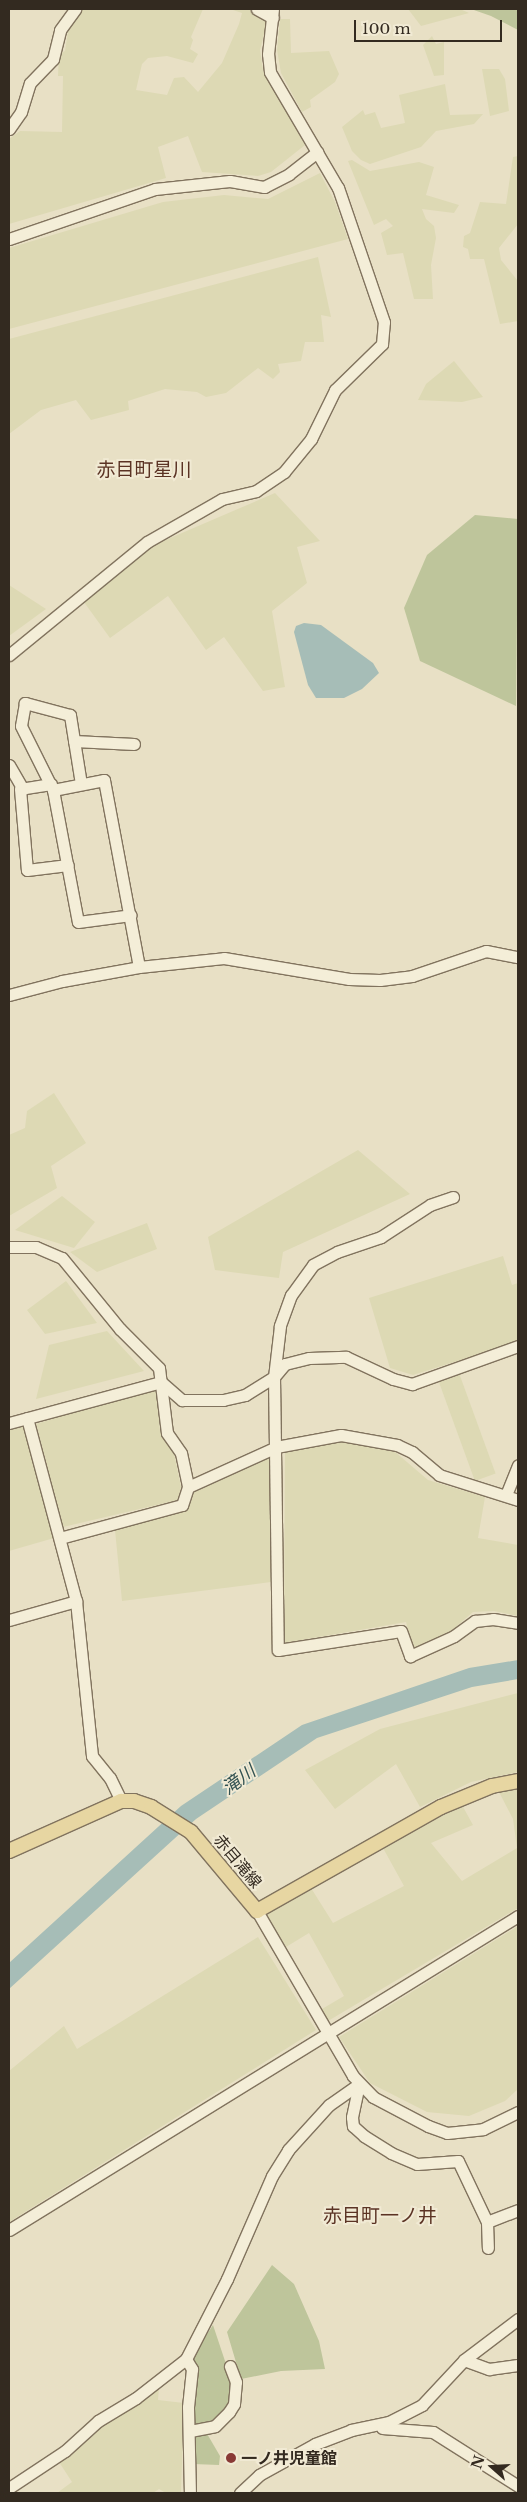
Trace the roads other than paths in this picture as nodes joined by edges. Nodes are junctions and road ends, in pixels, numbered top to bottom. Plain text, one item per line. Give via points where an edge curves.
1 (75, 9) edge
2 (256, 9) edge
3 (273, 13) edge
4 (9, 128) edge
5 (317, 152) junction
6 (9, 239) edge
7 (9, 655) edge
8 (74, 741) junction
9 (134, 744) dead end
10 (9, 765) edge
11 (81, 784) junction
12 (52, 787) junction
13 (17, 791) edge
14 (68, 865) junction
15 (131, 915) junction
16 (518, 957) edge
17 (139, 967) junction
18 (9, 995) edge
19 (453, 1197) dead end
20 (9, 1247) edge
21 (518, 1346) edge
22 (274, 1377) junction
23 (161, 1382) junction
24 (27, 1418) junction
25 (9, 1423) edge
26 (276, 1447) junction
27 (518, 1465) edge
28 (188, 1487) junction
29 (506, 1495) junction
30 (518, 1500) edge
31 (60, 1538) junction
32 (76, 1601) junction
33 (9, 1620) edge
34 (518, 1623) edge
35 (518, 1781) edge
36 (121, 1801) junction
37 (9, 1850) edge
38 (257, 1911) junction
39 (518, 1916) edge
40 (326, 2032) junction
41 (359, 2084) junction
42 (518, 2112) edge
43 (518, 2210) edge
44 (487, 2222) junction
45 (9, 2230) edge
46 (488, 2248) dead end
47 (518, 2319) edge
48 (186, 2359) junction
49 (464, 2360) junction
50 (518, 2365) edge
51 (230, 2366) dead end
52 (351, 2430) junction
53 (190, 2431) junction
54 (518, 2486) edge
55 (9, 2488) edge
56 (190, 2493) edge
57 (240, 2493) edge

1 - 4 street via 60,30 53,59 30,83 21,112
2 - 3 street
3 - 5 street via 268,54 270,72
5 - 6 street via 289,174 264,187 230,182 155,189
5 - 7 street via 335,183 366,268 384,322 382,344 336,390 311,439 284,472 256,491 222,499 147,542
8 - 9 street
8 - 11 street
8 - 12 street via 70,715 25,703 21,726
10 - 13 street
11 - 12 street
11 - 15 street via 104,780
12 - 13 street
12 - 14 street
13 - 14 street via 27,870
14 - 15 street via 78,922
15 - 17 street
16 - 17 street via 486,951 412,976 380,980 349,979 224,958
17 - 18 street via 62,981
19 - 22 street via 430,1205 381,1237 337,1252 314,1265 291,1295 280,1326
20 - 23 street via 36,1246 62,1258 120,1329 159,1368
21 - 22 street via 412,1384 393,1379 346,1356 309,1358 285,1364
22 - 23 street via 245,1395 222,1400 182,1400
22 - 26 street
23 - 24 street
23 - 28 street via 167,1433 181,1453
24 - 25 street
24 - 31 street
26 - 28 street
26 - 29 street via 341,1435 397,1445 412,1452 439,1475
26 - 34 street via 278,1650 401,1631 410,1656 454,1636 475,1621 493,1619
27 - 29 street
28 - 31 street via 182,1504
29 - 30 street
31 - 32 street
32 - 33 street
32 - 36 street via 92,1756 110,1778
35 - 38 main road, 赤目滝線 via 492,1786 441,1807
36 - 37 main road
36 - 38 main road, 赤目滝線 via 134,1801 151,1807 191,1832
38 - 40 street
39 - 40 street
40 - 41 street
40 - 45 street
41 - 42 street via 373,2097 448,2133 483,2129
41 - 44 street via 353,2107 353,2126 392,2153 417,2164 458,2161
41 - 48 street via 329,2105 288,2150 272,2176 227,2279
43 - 44 street
44 - 46 street
47 - 49 street
48 - 53 street via 192,2369 188,2407
48 - 55 street via 136,2398 98,2421 65,2451
49 - 50 street via 489,2369
49 - 52 street via 422,2405 389,2422
51 - 53 street via 236,2382 235,2400 229,2412 215,2426
52 - 54 street via 397,2427 433,2432
52 - 57 street via 315,2444 259,2475
53 - 56 street

